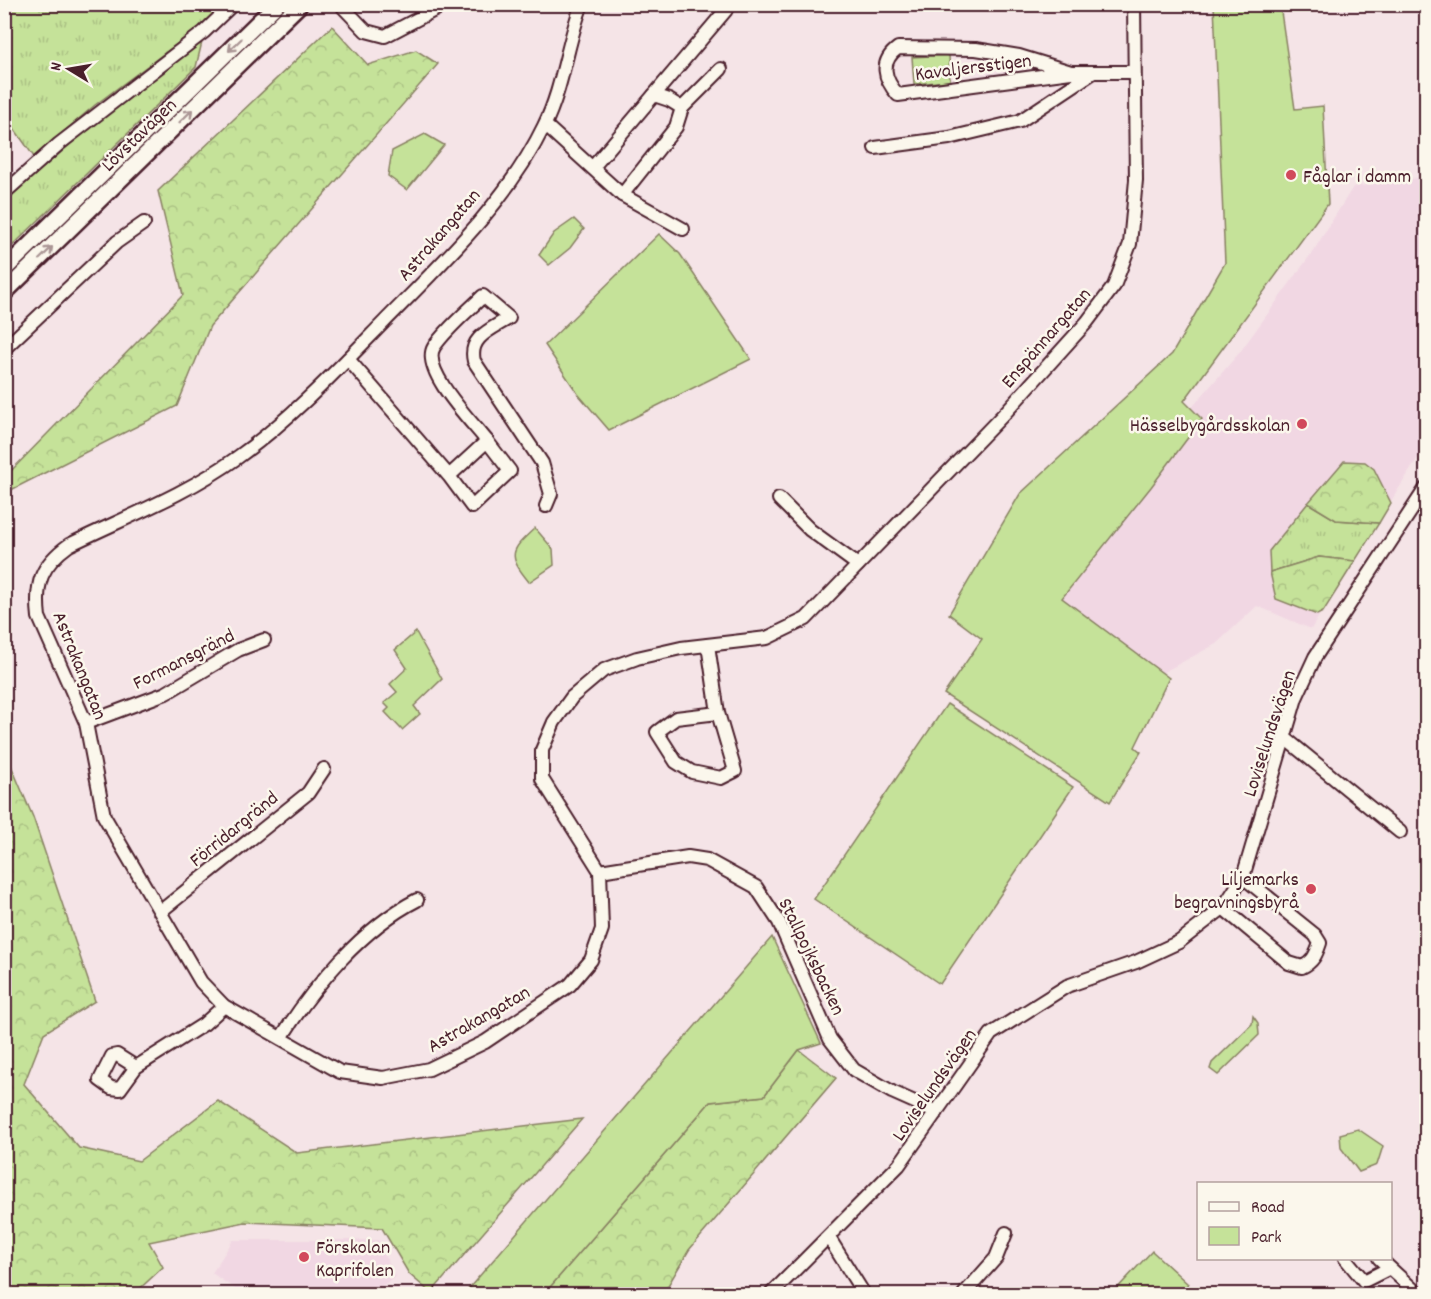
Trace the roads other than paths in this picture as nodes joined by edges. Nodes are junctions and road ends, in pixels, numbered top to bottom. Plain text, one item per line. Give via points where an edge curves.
1 (233, 4) edge
2 (277, 4) edge
3 (300, 4) edge
4 (346, 4) edge
5 (446, 4) edge
6 (1134, 4) edge
7 (579, 5) edge
8 (726, 10) dead end
9 (721, 69) dead end
10 (1071, 72) junction
11 (1134, 72) junction
12 (1092, 73) junction
13 (654, 95) junction
14 (682, 108) junction
15 (545, 125) junction
16 (874, 148) dead end
17 (592, 167) junction
18 (4, 193) edge
19 (622, 195) junction
20 (144, 223) dead end
21 (683, 229) dead end
22 (4, 270) edge
23 (4, 293) edge
24 (4, 349) edge
25 (348, 359) junction
26 (487, 441) junction
27 (449, 476) junction
28 (1426, 489) edge
29 (779, 499) dead end
30 (546, 506) dead end
31 (858, 565) junction
32 (264, 640) dead end
33 (708, 645) junction
34 (718, 713) junction
35 (86, 723) junction
36 (1286, 739) junction
37 (324, 769) dead end
38 (1400, 832) dead end
39 (600, 871) junction
40 (1243, 877) junction
41 (417, 900) dead end
42 (1223, 908) junction
43 (161, 911) junction
44 (224, 1005) junction
45 (280, 1038) junction
46 (136, 1067) dead end
47 (937, 1112) junction
48 (1006, 1233) dead end
49 (829, 1238) junction
50 (1347, 1260) edge
51 (1381, 1260) edge
52 (1388, 1269) junction
53 (771, 1294) edge
54 (864, 1294) edge
55 (964, 1294) edge
56 (1418, 1294) edge

1 - 18 street via 204,32 59,144
2 -> 22 street, Lövstavägen
23 -> 3 street, Lövstavägen
4 - 5 street via 343,7 366,31 385,36
6 - 11 street, Enspännargatan
7 - 15 street, Astrakangatan
8 - 13 street
9 - 14 street
10 - 10 street, Kavaljersstigen via 1019,56 976,49 898,48 888,55 884,71 898,95
10 - 12 street, Kavaljersstigen
11 - 12 street, Kavaljersstigen
11 - 31 street, Enspännargatan via 1136,180 1130,244 1114,286 1004,414
12 - 16 street via 1020,121 949,138
13 - 14 street
13 - 17 street
14 - 19 street via 676,127
15 - 17 street
15 - 25 street, Astrakangatan via 512,178 460,242
17 - 19 street
19 - 21 street
20 - 24 street via 117,242
25 - 27 street
25 - 35 street, Astrakangatan via 237,458 51,558 41,577 39,617
26 - 27 street
26 - 27 street via 510,471 472,507
26 - 30 street via 436,376 430,360 434,348 483,296 509,318 476,339 474,361 542,463 551,494
28 - 36 street, Loviselundsvägen via 1315,657 1296,698
29 - 31 street via 810,530
31 - 33 street, Enspännargatan via 806,619 767,638
32 - 35 street, Formansgränd via 166,693
33 - 34 street
33 - 39 street, Enspännargatan via 638,658 604,670 572,697 554,722 542,750 543,779
34 - 34 street via 676,718 657,732 676,762 692,772 721,778 735,771
35 - 43 street, Astrakangatan via 104,816
36 - 38 street
36 - 40 street, Loviselundsvägen
37 - 43 street, Förridargränd via 308,793
39 - 45 street, Astrakangatan via 602,928 591,960 570,985 485,1042 429,1069 383,1078 340,1072
39 - 47 street, Stallpojksbacken via 688,857 707,860 756,887 779,922 831,1039 854,1070
40 - 42 street, Loviselundsvägen
40 - 42 street via 1315,935 1320,944 1316,956 1302,967 1288,963
41 - 45 street via 396,911 345,957 305,1000
42 - 47 street, Loviselundsvägen via 1179,942 1067,987 991,1034
43 - 44 street, Astrakangatan via 201,982
44 - 45 street, Astrakangatan
44 - 46 street via 204,1024
47 - 49 street, Loviselundsvägen via 899,1165
48 - 55 street via 996,1258
49 - 53 street, Loviselundsvägen
49 - 54 street
50 - 52 street via 1364,1281
51 - 52 street
52 - 56 street

